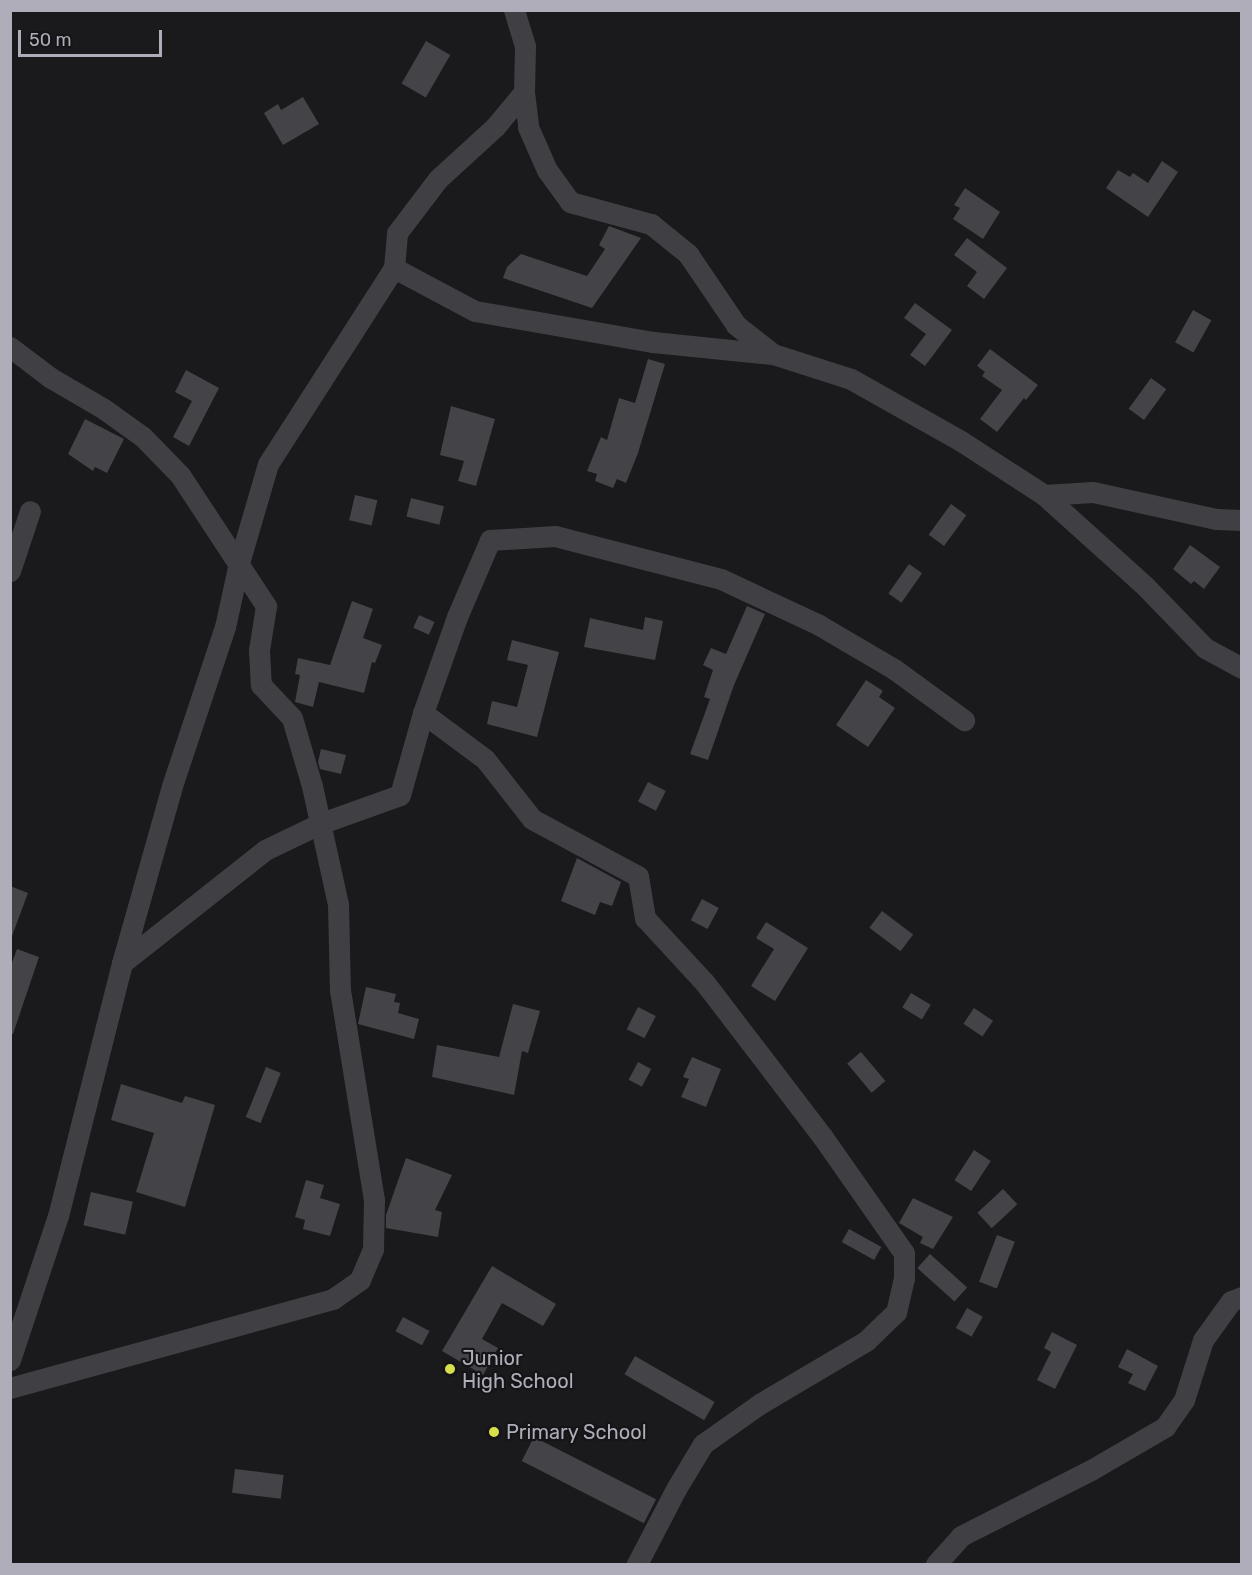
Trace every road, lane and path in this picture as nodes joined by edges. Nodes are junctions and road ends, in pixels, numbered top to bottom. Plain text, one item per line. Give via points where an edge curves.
1 (514, 10) edge
2 (524, 92) junction
3 (394, 268) junction
4 (10, 347) edge
5 (773, 354) junction
6 (1044, 495) junction
7 (30, 511) dead end
8 (1242, 520) edge
9 (238, 563) junction
10 (10, 571) edge
11 (1242, 668) edge
12 (423, 713) junction
13 (964, 720) dead end
14 (319, 824) junction
15 (122, 963) junction
16 (1242, 1297) edge
17 (10, 1360) edge
18 (10, 1388) edge
19 (637, 1564) edge
20 (936, 1564) edge

1 - 2 street via 525,46
2 - 3 street via 495,127 438,179 397,233
2 - 5 street via 528,127 547,170 570,202 651,224 688,254 736,325
3 - 5 street via 475,311 653,342
3 - 9 street via 268,464
4 - 9 street via 143,437 180,475
5 - 6 street via 851,379 961,441
6 - 8 street via 1093,492 1216,519
6 - 11 street via 1145,586 1205,648
7 - 10 street
9 - 14 street via 266,606 259,650 261,685 292,718
9 - 15 street via 225,627 172,786
12 - 13 street via 490,540 555,536 721,579 819,625 894,669
12 - 14 street via 400,795
12 - 19 street via 485,759 532,819 638,876 645,918 705,983 822,1136 904,1253 904,1278 896,1312 866,1341 761,1403 703,1444
14 - 15 street via 265,850
14 - 18 street via 338,904 340,990 374,1200 373,1249 360,1280 333,1299
15 - 17 street via 58,1216
16 - 20 street via 1231,1301 1203,1340 1184,1400 1165,1427 1091,1470 961,1536

